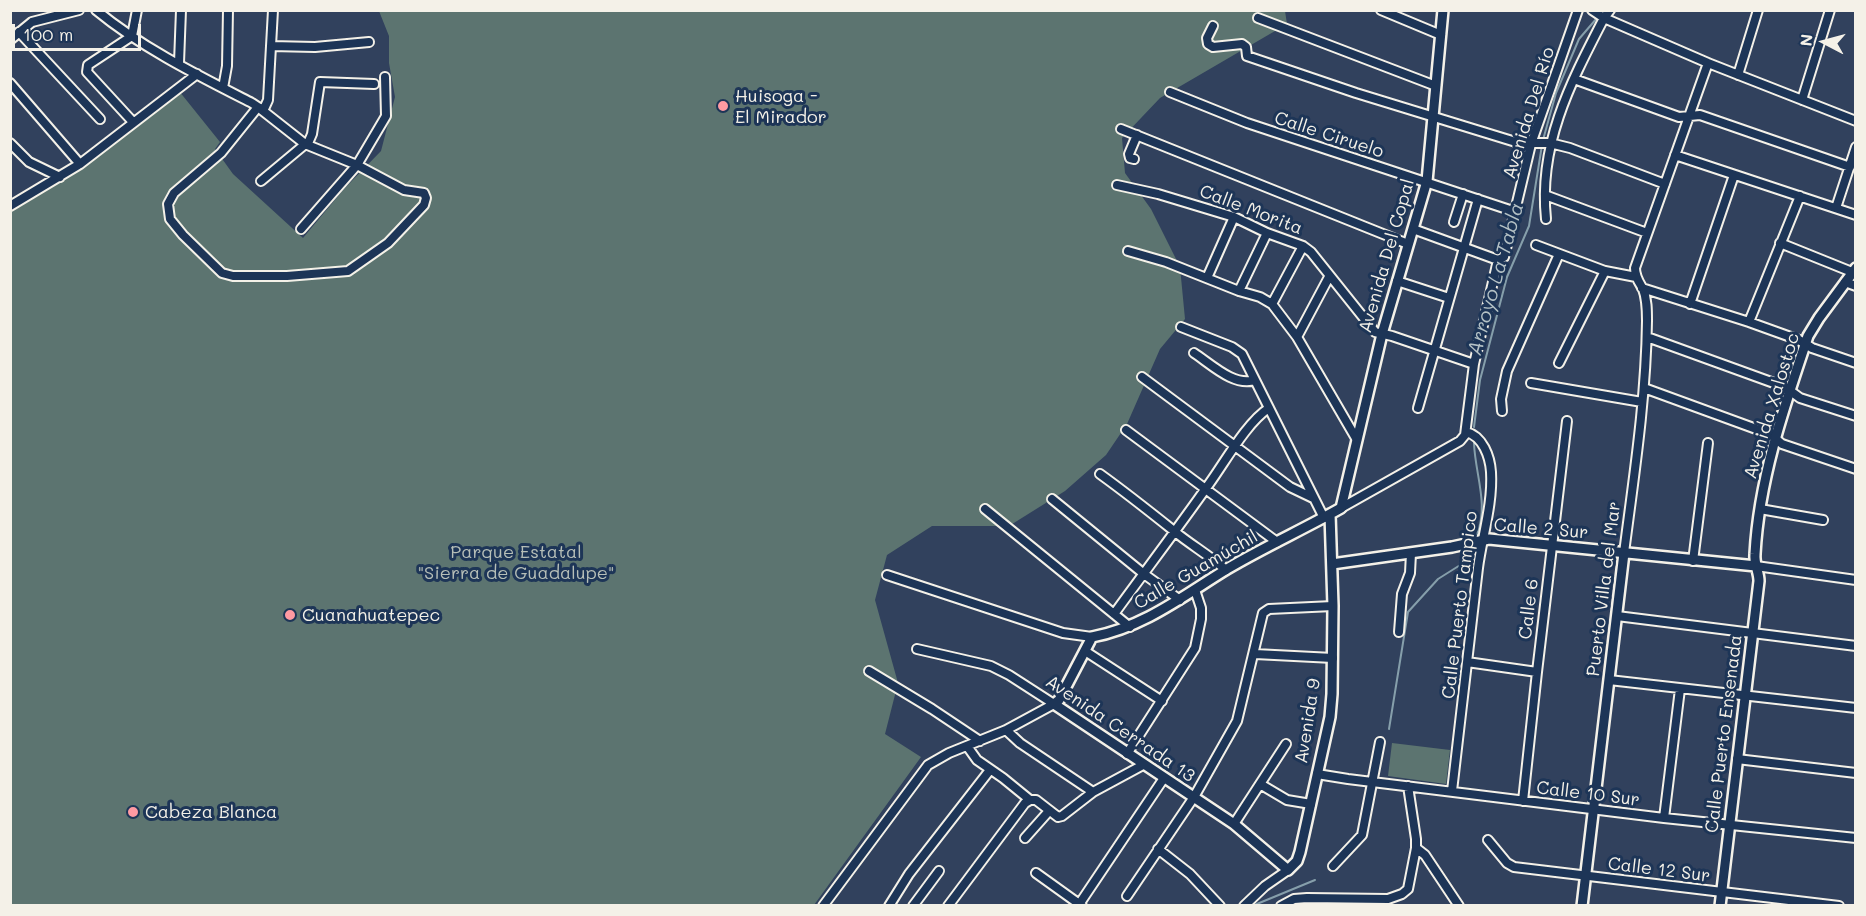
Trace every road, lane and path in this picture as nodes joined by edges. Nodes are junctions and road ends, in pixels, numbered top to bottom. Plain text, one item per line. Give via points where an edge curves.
1 (79, 10) edge
2 (96, 10) edge
3 (137, 10) edge
4 (181, 10) edge
5 (228, 10) edge
6 (273, 10) edge
7 (1381, 10) edge
8 (1443, 10) edge
9 (1578, 10) edge
10 (1610, 10) edge
11 (1758, 10) edge
12 (1830, 10) edge
13 (1598, 14) edge
14 (1258, 18) dead end
15 (1213, 26) dead end
16 (19, 32) junction
17 (1441, 35) junction
18 (132, 36) junction
19 (10, 40) edge
20 (369, 42) dead end
21 (271, 46) junction
22 (179, 63) junction
23 (1708, 63) junction
24 (197, 74) junction
25 (1738, 75) junction
26 (386, 77) dead end
27 (1574, 79) junction
28 (10, 83) edge
29 (374, 84) dead end
30 (1436, 86) junction
31 (223, 88) junction
32 (1170, 92) dead end
33 (1802, 100) junction
34 (261, 109) junction
35 (1434, 117) junction
36 (1689, 117) junction
37 (100, 119) dead end
38 (1856, 121) edge
39 (133, 122) junction
40 (1121, 129) dead end
41 (1137, 135) junction
42 (10, 143) edge
43 (1548, 143) junction
44 (306, 144) junction
45 (1533, 144) junction
46 (1856, 147) edge
47 (1675, 155) junction
48 (1134, 159) dead end
49 (80, 164) junction
50 (357, 165) junction
51 (1850, 167) junction
52 (1734, 175) junction
53 (60, 177) junction
54 (261, 181) dead end
55 (1427, 181) junction
56 (1665, 184) junction
57 (1117, 185) dead end
58 (1463, 194) junction
59 (1545, 195) junction
60 (1800, 196) junction
61 (1478, 199) junction
62 (10, 206) edge
63 (1836, 208) junction
64 (1516, 212) junction
65 (1856, 215) edge
66 (1234, 217) junction
67 (1546, 219) dead end
68 (1454, 222) dead end
69 (301, 229) dead end
70 (1413, 229) junction
71 (1267, 232) junction
72 (1647, 233) junction
73 (1780, 243) junction
74 (1408, 244) junction
75 (1536, 245) dead end
76 (1303, 246) junction
77 (1463, 249) junction
78 (1128, 251) dead end
79 (1559, 254) junction
80 (1498, 260) junction
81 (1854, 270) edge
82 (1605, 271) junction
83 (1329, 277) junction
84 (1636, 277) junction
85 (1207, 278) junction
86 (1396, 281) junction
87 (1845, 282) junction
88 (1856, 286) edge
89 (1642, 288) junction
90 (1239, 291) junction
91 (1449, 298) junction
92 (1272, 304) junction
93 (1690, 304) junction
94 (1749, 322) junction
95 (1181, 327) dead end
96 (1382, 334) junction
97 (1297, 337) junction
98 (1647, 337) junction
99 (1806, 344) junction
100 (1434, 350) junction
101 (1194, 353) dead end
102 (1559, 363) dead end
103 (1856, 363) edge
104 (1474, 364) junction
105 (1143, 377) dead end
106 (1255, 380) junction
107 (1531, 383) dead end
108 (1644, 387) junction
109 (1791, 392) junction
110 (1642, 402) junction
111 (1269, 408) junction
112 (1418, 408) dead end
113 (1502, 411) dead end
114 (1856, 416) edge
115 (1567, 421) dead end
116 (1126, 430) dead end
117 (1466, 432) junction
118 (1775, 439) junction
119 (1358, 440) junction
120 (1708, 443) dead end
121 (1236, 446) junction
122 (1856, 469) edge
123 (1100, 474) dead end
124 (1205, 489) junction
125 (1313, 498) junction
126 (1052, 499) dead end
127 (1341, 508) junction
128 (985, 509) dead end
129 (1760, 509) junction
130 (1327, 516) junction
131 (1823, 520) dead end
132 (1175, 532) junction
133 (1483, 540) junction
134 (1276, 542) junction
135 (1552, 546) junction
136 (1411, 553) junction
137 (1624, 553) junction
138 (1693, 561) junction
139 (1332, 564) junction
140 (1756, 566) junction
141 (1226, 570) junction
142 (1144, 574) junction
143 (887, 575) dead end
144 (1856, 580) edge
145 (1195, 590) junction
146 (1180, 600) junction
147 (1333, 606) junction
148 (1114, 614) junction
149 (1617, 616) junction
150 (1130, 627) junction
151 (1399, 632) dead end
152 (1753, 633) junction
153 (1092, 638) junction
154 (1856, 646) edge
155 (917, 649) dead end
156 (1085, 651) junction
157 (1254, 654) junction
158 (1333, 658) junction
159 (1467, 662) junction
160 (869, 671) dead end
161 (1537, 672) junction
162 (1609, 680) junction
163 (1680, 689) junction
164 (1744, 696) junction
165 (1162, 701) junction
166 (1054, 704) junction
167 (1856, 708) edge
168 (1006, 730) junction
169 (980, 741) junction
170 (1380, 742) dead end
171 (1286, 744) dead end
172 (967, 746) junction
173 (1127, 754) junction
174 (1737, 759) junction
175 (1143, 765) junction
176 (990, 770) junction
177 (1856, 773) edge
178 (1317, 774) junction
179 (1164, 778) junction
180 (1373, 782) junction
181 (1260, 784) junction
182 (1408, 786) junction
183 (1452, 791) junction
184 (1093, 792) junction
185 (1194, 797) junction
186 (1030, 800) junction
187 (1523, 801) junction
188 (1311, 804) junction
189 (1593, 810) junction
190 (1049, 812) junction
191 (1664, 818) junction
192 (1234, 824) junction
193 (1729, 824) junction
194 (1025, 838) dead end
195 (1856, 838) edge
196 (1488, 840) dead end
197 (1416, 848) junction
198 (1158, 849) junction
199 (1333, 866) dead end
200 (1288, 870) junction
201 (939, 871) dead end
202 (1036, 873) dead end
203 (1585, 876) junction
204 (1722, 893) junction
205 (1127, 896) dead end
206 (1336, 901) edge
207 (893, 904) edge
208 (1080, 905) edge
209 (1284, 905) edge
210 (823, 906) edge
211 (913, 906) edge
212 (948, 906) edge
213 (1220, 906) edge
214 (1244, 906) edge
215 (1459, 906) edge
216 (1582, 906) edge
217 (1720, 906) edge
218 (1839, 906) edge

1 - 16 street via 39,19
2 - 18 street
3 - 18 street
4 - 22 street
5 - 31 street
6 - 21 street
7 - 17 street
8 - 17 street, Avenida Del Copal
9 - 45 street, Avenida Del Río
10 - 13 street, Avenida Del Río
11 - 25 street
12 - 33 street
13 - 23 street
13 - 27 street, Avenida Del Río
14 - 30 street
15 - 35 street via 1207,38 1210,46 1242,44 1251,59
16 - 19 street
16 - 37 street
17 - 30 street, Avenida Del Copal
18 - 22 street
18 - 39 street via 88,65 87,72
20 - 21 street
21 - 34 street via 268,100
22 - 24 street
23 - 25 street
23 - 36 street
24 - 31 street
24 - 39 street
25 - 33 street
26 - 50 street via 386,116
27 - 36 street via 1679,117
27 - 43 street, Avenida Del Río
28 - 49 street
29 - 44 street via 320,82 312,134
30 - 35 street, Avenida Del Copal
31 - 34 street
32 - 55 street, Calle Ciruelo via 1258,127
33 - 38 street
34 - 44 street
34 - 50 street via 221,153 170,198 170,219 222,273 287,276 348,271 388,243 424,205 425,195 404,190
35 - 45 street
35 - 55 street, Avenida Del Copal
36 - 47 street
36 - 51 street via 1700,115
39 - 49 street
40 - 41 street
41 - 48 street via 1129,154
41 - 74 street
42 - 53 street via 29,162
43 - 45 street
43 - 56 street via 1570,147
43 - 59 street, Avenida Del Río
44 - 50 street
44 - 54 street
45 - 64 street, Avenida Del Río
46 - 51 street
47 - 52 street
47 - 56 street
49 - 53 street
50 - 69 street
51 - 63 street
52 - 60 street
52 - 93 street
53 - 62 street
55 - 58 street, Calle Ciruelo
55 - 70 street, Avenida Del Copal
56 - 72 street
57 - 66 street, Calle Morita
58 - 61 street, Calle Ciruelo
58 - 68 street
59 - 67 street, Avenida Del Río
59 - 72 street
60 - 63 street
60 - 73 street
61 - 64 street, Calle Ciruelo
61 - 77 street
63 - 65 street
64 - 80 street, Avenida Del Río via 1504,257
66 - 71 street, Calle Morita
66 - 85 street
70 - 74 street, Avenida Del Copal
70 - 77 street
71 - 76 street, Calle Morita
71 - 90 street
72 - 84 street via 1635,268
73 - 81 street
73 - 94 street
74 - 86 street, Avenida Del Copal
75 - 79 street
76 - 83 street, Calle Morita
76 - 92 street
77 - 80 street
77 - 91 street
78 - 85 street
79 - 82 street
79 - 113 street via 1507,370
80 - 104 street, Avenida Del Río
81 - 87 street, Avenida Xalostoc
82 - 84 street
82 - 102 street
83 - 96 street, Calle Morita via 1371,328
83 - 97 street
84 - 89 street, Puerto Villa del Mar
85 - 90 street
86 - 91 street
86 - 96 street, Avenida Del Copal
87 - 88 street
87 - 99 street, Avenida Xalostoc
89 - 93 street
89 - 98 street, Puerto Villa del Mar via 1647,306
90 - 92 street
91 - 100 street
92 - 97 street
93 - 94 street
94 - 99 street
95 - 106 street via 1238,350
96 - 100 street, Calle Morita
96 - 119 street, Avenida Del Copal
97 - 119 street
98 - 108 street, Puerto Villa del Mar
98 - 109 street
99 - 103 street
99 - 109 street, Avenida Xalostoc
100 - 104 street, Calle Morita
100 - 112 street
101 - 106 street via 1238,381
104 - 117 street, Avenida Del Río
105 - 121 street
106 - 111 street
107 - 110 street
108 - 110 street, Puerto Villa del Mar
108 - 118 street
109 - 114 street
109 - 118 street, Avenida Xalostoc
110 - 137 street, Puerto Villa del Mar
111 - 121 street
111 - 125 street
115 - 135 street, Calle 6
116 - 124 street
117 - 127 street, Calle Guamúchil via 1460,441
117 - 133 street, Calle Puerto Tampico via 1477,438 1489,461 1491,485
118 - 122 street
118 - 129 street, Avenida Xalostoc
119 - 127 street, Avenida Del Copal
120 - 138 street
121 - 124 street
121 - 125 street via 1290,487
123 - 132 street
124 - 132 street
124 - 134 street
125 - 130 street
126 - 142 street
127 - 130 street, Calle Guamúchil
128 - 148 street
129 - 131 street
129 - 140 street, Avenida Xalostoc
130 - 134 street, Calle Guamúchil
130 - 139 street, Avenida 9
132 - 141 street
132 - 142 street
133 - 135 street, Calle 2 Sur
133 - 136 street, Calle 2 Sur
133 - 159 street, Calle Puerto Tampico
134 - 141 street, Calle Guamúchil
135 - 137 street, Calle 2 Sur
135 - 161 street, Calle 6
136 - 139 street, Calle 2 Sur
136 - 151 street
137 - 138 street, Calle 2 Sur
137 - 149 street, Puerto Villa del Mar
138 - 140 street, Calle 2 Sur
139 - 147 street, Avenida 9
140 - 144 street, Calle 2 Sur
140 - 152 street, Calle Puerto Ensenada via 1759,581
141 - 145 street, Calle Guamúchil
142 - 146 street
142 - 148 street
143 - 153 street, Calle Guamúchil via 1063,633
145 - 146 street, Calle Guamúchil
145 - 165 street via 1201,608 1198,640
146 - 150 street, Calle Guamúchil
147 - 157 street via 1265,611
147 - 158 street, Avenida 9
148 - 150 street
149 - 152 street
149 - 162 street, Puerto Villa del Mar
150 - 153 street, Calle Guamúchil
152 - 154 street
152 - 164 street, Calle Puerto Ensenada
153 - 156 street
155 - 166 street, Avenida Cerrada 13 via 991,666
156 - 165 street
156 - 166 street
157 - 158 street
157 - 185 street via 1237,721
158 - 178 street, Avenida 9 via 1330,717
159 - 161 street
159 - 183 street, Calle Puerto Tampico
160 - 169 street
161 - 187 street, Calle 6
162 - 163 street
162 - 189 street, Puerto Villa del Mar
163 - 164 street
163 - 191 street
164 - 167 street
164 - 174 street, Calle Puerto Ensenada
165 - 173 street
166 - 168 street
166 - 173 street, Avenida Cerrada 13
168 - 169 street
168 - 184 street
169 - 172 street
170 - 180 street
171 - 181 street
172 - 176 street
172 - 210 street via 936,759 922,771
173 - 175 street, Avenida Cerrada 13
174 - 177 street
174 - 193 street, Calle Puerto Ensenada
175 - 179 street, Avenida Cerrada 13
175 - 184 street
176 - 186 street
176 - 207 street via 909,874
178 - 180 street, Calle 10 Sur
178 - 188 street, Avenida 9
179 - 185 street, Avenida Cerrada 13
179 - 208 street
180 - 182 street, Calle 10 Sur
180 - 199 street via 1362,835
181 - 188 street via 1287,800
181 - 192 street
182 - 183 street, Calle 10 Sur
182 - 197 street
183 - 187 street, Calle 10 Sur
184 - 190 street via 1062,816
185 - 192 street, Avenida Cerrada 13
185 - 198 street
186 - 190 street via 1036,800
186 - 212 street
187 - 189 street, Calle 10 Sur
188 - 200 street, Avenida 9 via 1300,852
189 - 191 street, Calle 10 Sur
189 - 203 street, Puerto Villa del Mar
190 - 194 street
191 - 193 street, Calle 10 Sur
192 - 200 street, Avenida Cerrada 13
193 - 195 street, Calle 10 Sur
193 - 204 street, Calle Puerto Ensenada
196 - 203 street, Calle 12 Sur via 1514,867
197 - 206 street via 1410,885 1402,894 1388,899
197 - 215 street via 1425,855
198 - 205 street
198 - 213 street via 1190,874
200 - 214 street, Avenida 9
201 - 211 street
202 - 208 street
203 - 204 street, Calle 12 Sur
203 - 216 street, Puerto Villa del Mar
204 - 217 street, Calle Puerto Ensenada
204 - 218 street, Calle 12 Sur
206 - 209 street via 1294,899

